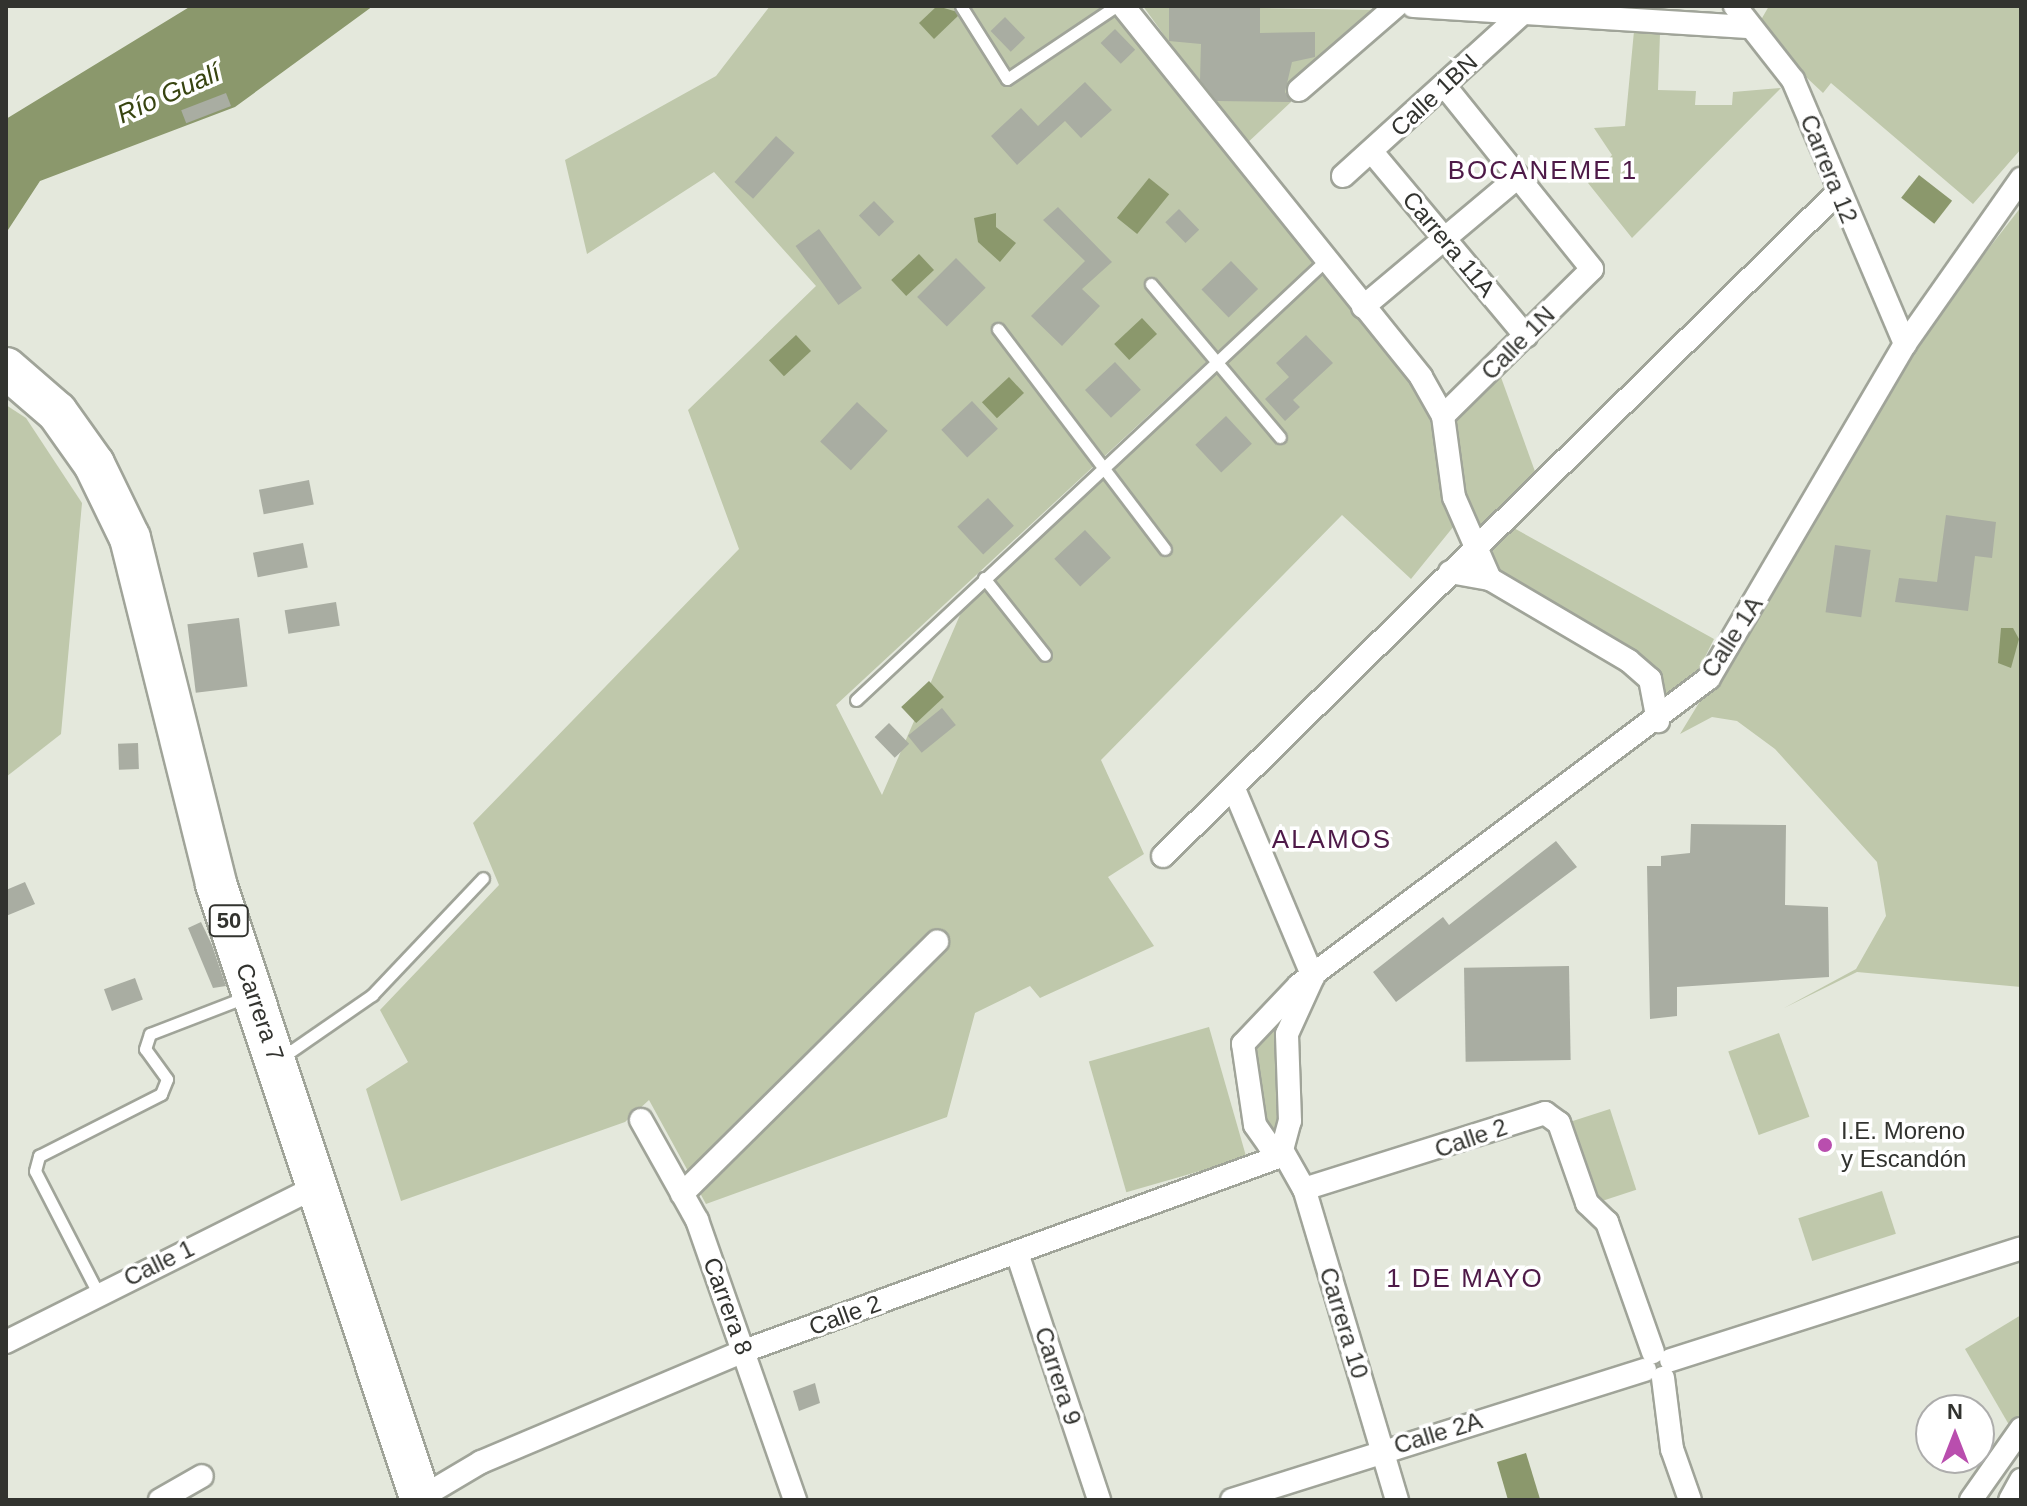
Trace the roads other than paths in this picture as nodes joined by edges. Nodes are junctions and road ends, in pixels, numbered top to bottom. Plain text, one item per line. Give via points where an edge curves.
1 (961, 6) edge
2 (1116, 6) edge
3 (1123, 6) edge
4 (1396, 6) edge
5 (1413, 6) edge
6 (1735, 6) edge
7 (1550, 10) edge
8 (1524, 12) junction
9 (1748, 27) junction
10 (1444, 85) junction
11 (1299, 90) dead end
12 (1372, 152) junction
13 (1343, 176) dead end
14 (1518, 177) junction
15 (2021, 179) edge
16 (1837, 193) junction
17 (1444, 238) junction
18 (1326, 260) junction
19 (1151, 284) dead end
20 (1363, 307) junction
21 (998, 329) dead end
22 (1526, 336) junction
23 (1905, 344) junction
24 (1217, 362) junction
25 (6, 368) edge
26 (1443, 416) junction
27 (1280, 437) dead end
28 (1103, 467) junction
29 (1165, 549) dead end
30 (1473, 549) junction
31 (1450, 572) junction
32 (984, 578) junction
33 (1490, 579) junction
34 (1045, 655) dead end
35 (856, 700) dead end
36 (1658, 721) junction
37 (1234, 789) junction
38 (1163, 856) dead end
39 (483, 878) dead end
40 (937, 942) dead end
41 (1313, 977) junction
42 (254, 993) junction
43 (277, 1061) junction
44 (641, 1120) dead end
45 (1283, 1152) junction
46 (314, 1188) junction
47 (1304, 1189) junction
48 (682, 1194) junction
49 (2021, 1248) edge
50 (1017, 1253) junction
51 (98, 1293) junction
52 (6, 1342) edge
53 (744, 1351) junction
54 (1658, 1365) junction
55 (2021, 1429) edge
56 (1382, 1450) junction
57 (202, 1476) dead end
58 (2021, 1480) edge
59 (1983, 1495) edge
60 (419, 1499) edge
61 (160, 1500) edge
62 (795, 1500) edge
63 (1099, 1500) edge
64 (1232, 1500) edge
65 (1397, 1500) edge
66 (1690, 1500) edge
67 (2010, 1500) edge

1 - 2 lane via 1002,75 1013,79
3 - 18 street
4 - 11 street
5 - 8 street
6 - 9 street, Carrera 12
7 - 8 street
7 - 9 street
8 - 10 street, Calle 1BN
9 - 16 street, Carrera 12 via 1793,80
10 - 12 street, Calle 1BN
10 - 14 street
12 - 13 street, Calle 1BN
12 - 17 street, Carrera 11A
14 - 17 street
14 - 22 street, Calle 1N via 1592,269
15 - 23 street, Calle 1A
16 - 23 street, Carrera 12
16 - 30 street
17 - 20 street
17 - 22 street, Carrera 11A
18 - 20 street
18 - 24 lane
19 - 24 lane
20 - 26 street
21 - 28 lane
22 - 26 street, Calle 1N
23 - 36 street, Calle 1A via 1723,658
24 - 27 lane
24 - 28 lane
25 - 42 highway, Carrera 7 / 50 via 57,412 94,464 130,538 164,655 200,830
26 - 30 street via 1454,497
28 - 29 lane
28 - 32 lane
30 - 31 street
30 - 33 street
31 - 33 street
31 - 37 street
32 - 34 lane
32 - 35 lane
33 - 36 street via 1629,661 1650,679
36 - 41 street, Calle 1A
37 - 38 street
37 - 41 street
39 - 43 lane via 372,995
40 - 48 street
41 - 45 street via 1287,1034 1290,1121
41 - 45 street, Carrera 10 via 1274,1005 1243,1044 1255,1125 1269,1145
42 - 43 highway, Carrera 7 / 50
42 - 51 lane via 150,1034 145,1049 167,1079 161,1094 39,1156 35,1171
43 - 46 highway, Carrera 7 / 50
44 - 48 street, Carrera 8
45 - 47 street, Carrera 10
45 - 50 street, Calle 2
46 - 51 street, Calle 1
46 - 60 highway, Carrera 7 / 50
47 - 54 street, Calle 2 via 1545,1113 1559,1123 1587,1203 1607,1222
47 - 56 street, Carrera 10
48 - 53 street, Carrera 8
49 - 54 street, Calle 2A
50 - 53 street, Calle 2
50 - 63 street, Carrera 9
51 - 52 street, Calle 1
53 - 60 street, Calle 2 via 481,1462
53 - 62 street, Carrera 8
54 - 56 street, Calle 2A
54 - 66 street via 1669,1437
55 - 59 street
56 - 64 street, Calle 2A
56 - 65 street, Carrera 10
57 - 61 street
58 - 67 street

